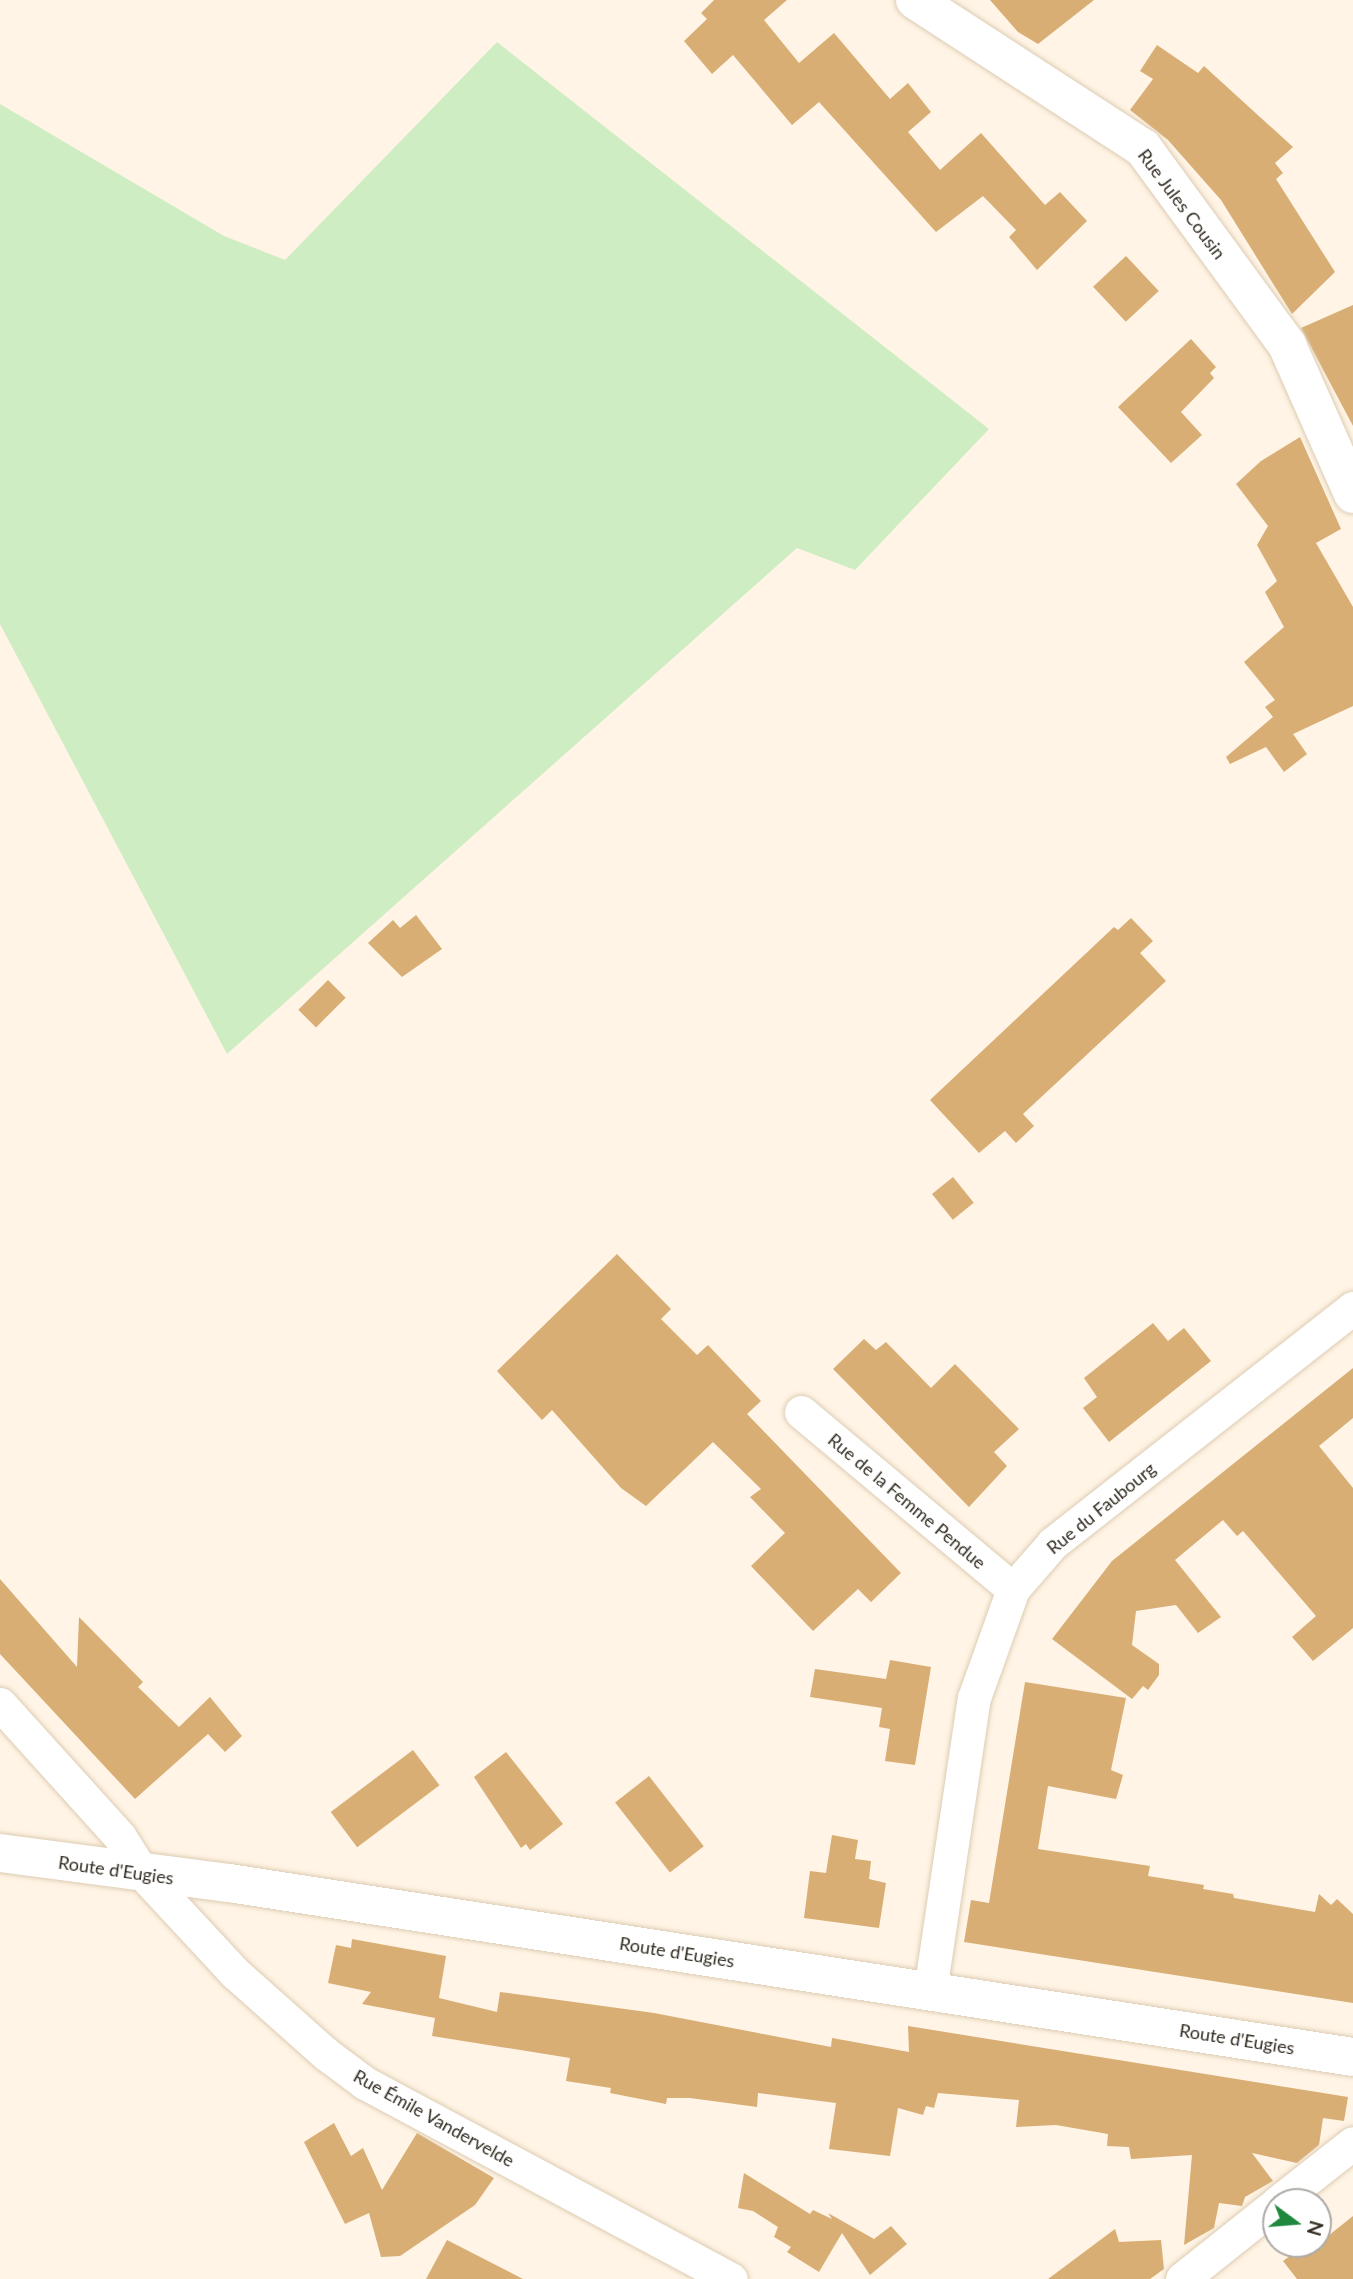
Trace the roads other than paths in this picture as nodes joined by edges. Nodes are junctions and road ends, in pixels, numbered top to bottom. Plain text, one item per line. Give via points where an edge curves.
1 (915, 0) edge
2 (1353, 494) edge
3 (1353, 1308) edge
4 (801, 1412) dead end
5 (1013, 1589) junction
6 (0, 1704) edge
7 (0, 1853) edge
8 (144, 1875) junction
9 (930, 1991) junction
10 (1353, 2057) edge
11 (1353, 2143) edge
12 (1296, 2188) edge
13 (1262, 2215) edge
14 (732, 2279) edge
15 (1182, 2279) edge

1 - 2 main road, Rue Jules Cousin via 1143,148 1287,345
3 - 5 street, Rue du Faubourg via 1053,1543
4 - 5 street, Rue de la Femme Pendue
5 - 9 street, Rue du Faubourg via 974,1698
6 - 8 street, Rue Émile Vandervelde via 120,1837
7 - 8 main road, Route d'Eugies
8 - 9 main road, Route d'Eugies via 229,1883
8 - 14 street, Rue Émile Vandervelde via 235,1973 365,2083
9 - 10 main road, Route d'Eugies
11 - 12 street
13 - 15 street

